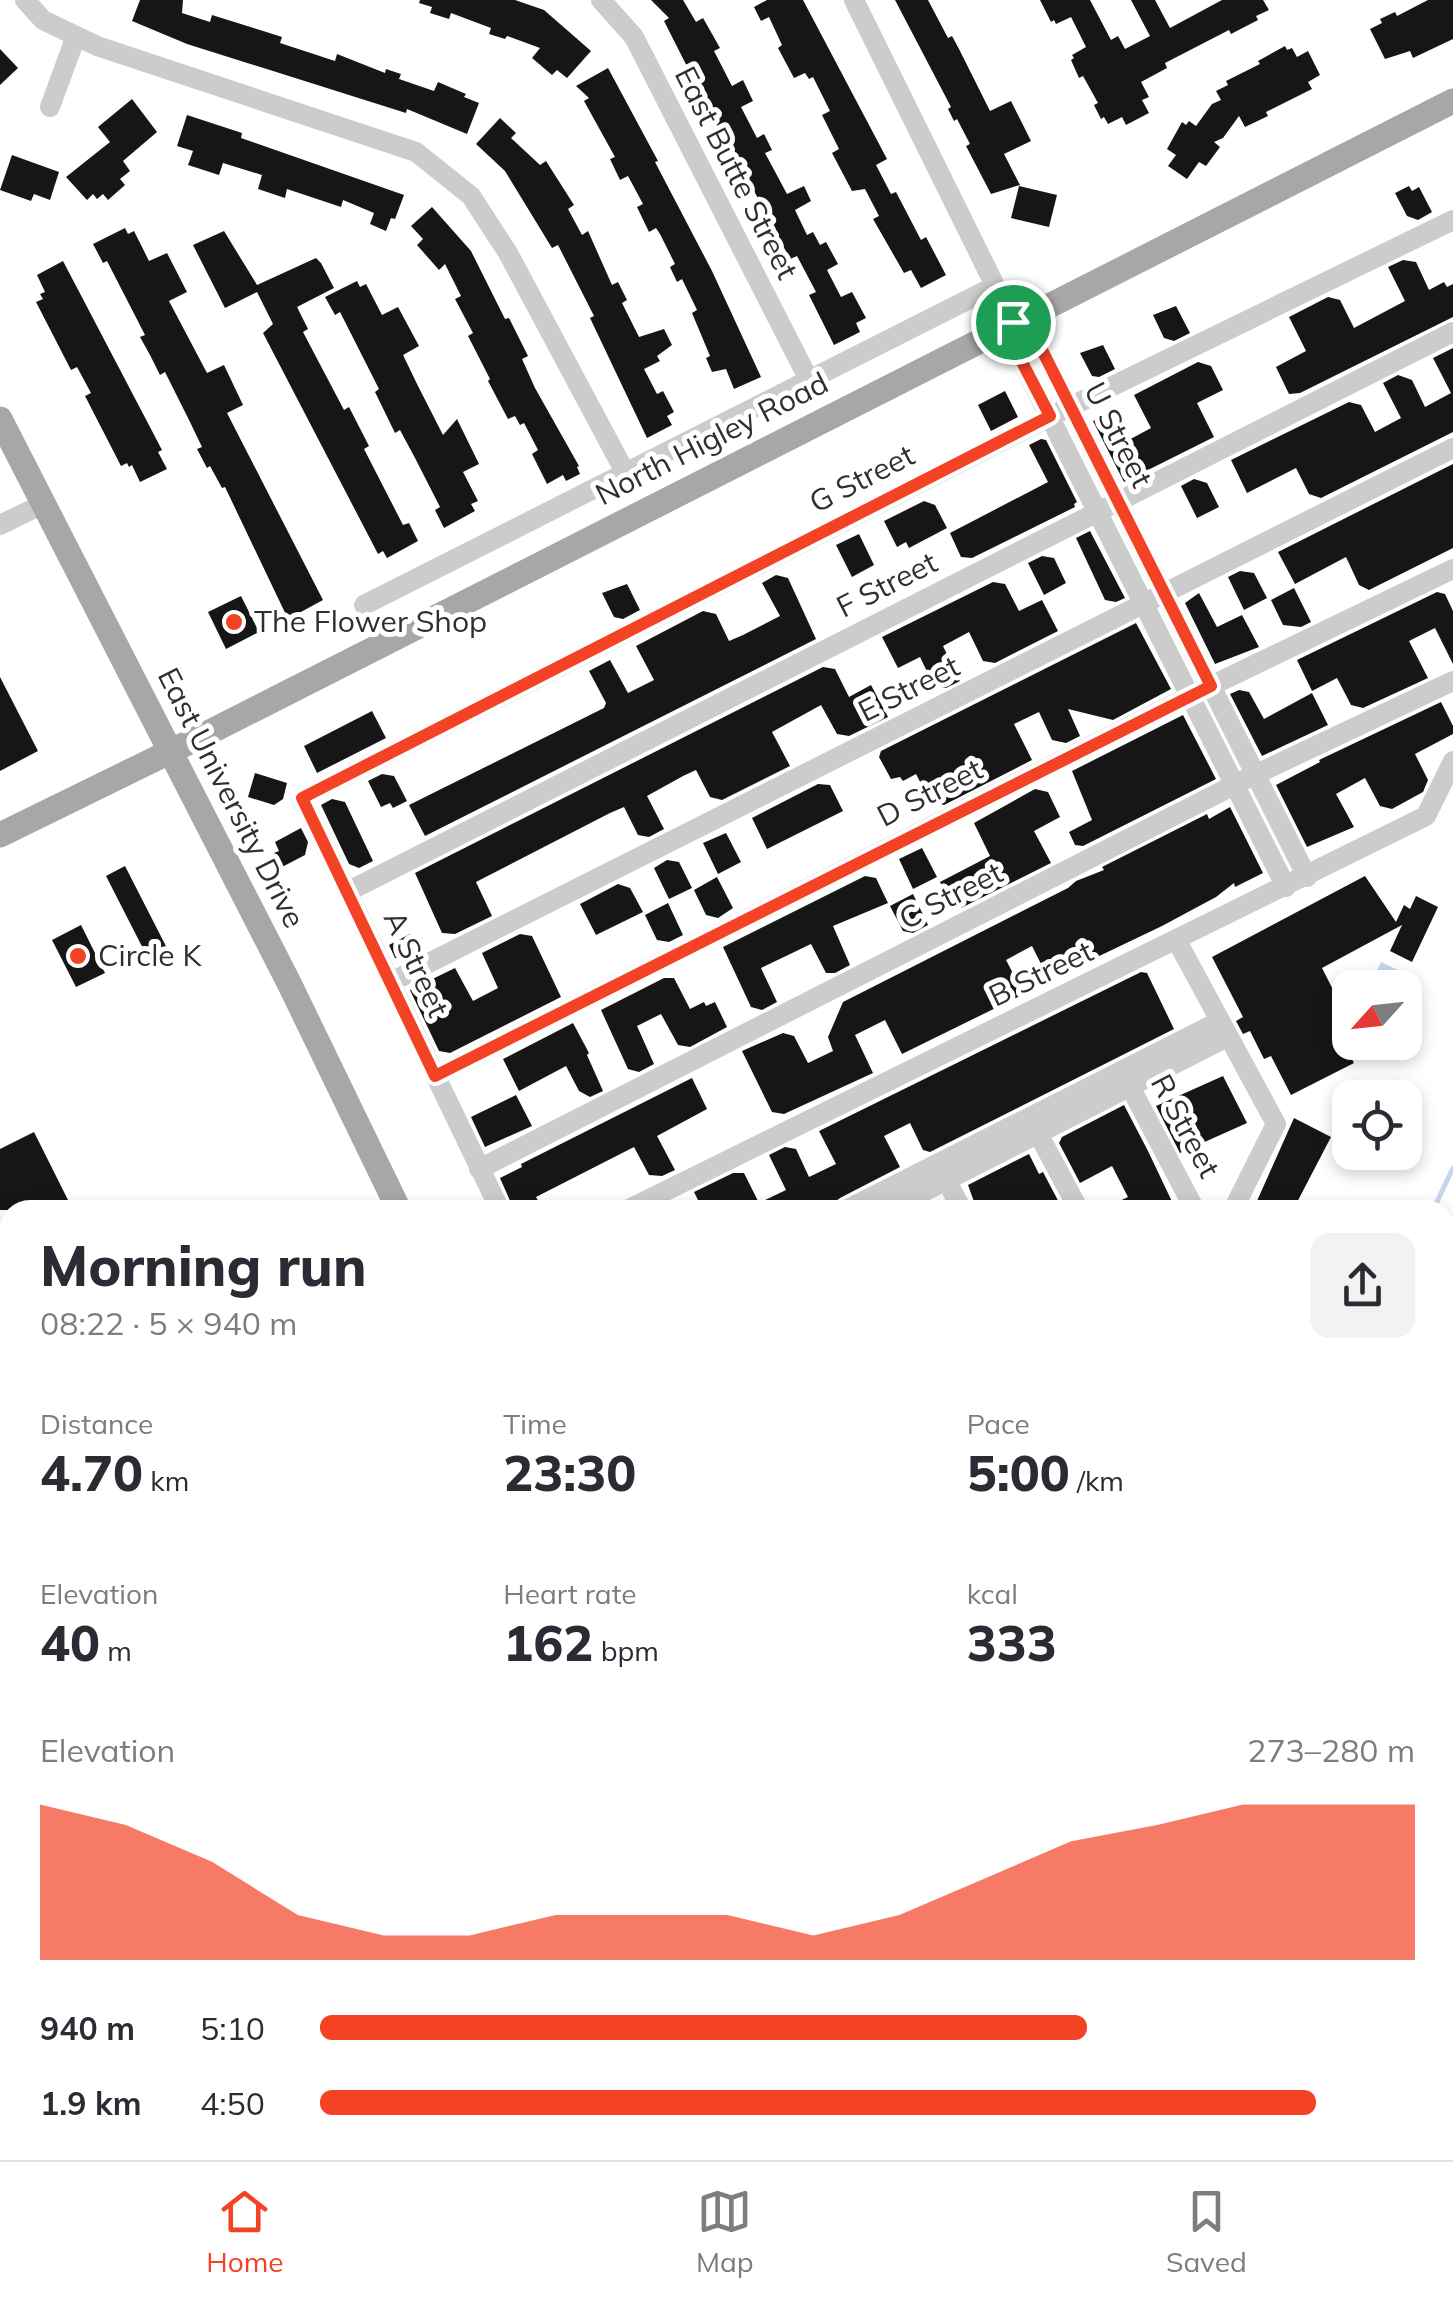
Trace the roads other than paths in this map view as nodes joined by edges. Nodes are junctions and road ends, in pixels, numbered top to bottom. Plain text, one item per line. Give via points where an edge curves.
1 (25, 0) edge
2 (601, 0) edge
3 (854, 0) edge
4 (76, 36) junction
5 (1453, 101) edge
6 (50, 106) dead end
7 (1453, 220) edge
8 (995, 286) junction
9 (1013, 322) junction
10 (1453, 332) edge
11 (809, 380) junction
12 (1070, 406) junction
13 (1050, 416) junction
14 (0, 419) edge
15 (1453, 448) edge
16 (626, 472) junction
17 (1118, 501) junction
18 (43, 504) junction
19 (1097, 512) junction
20 (0, 525) edge
21 (1453, 568) edge
22 (1165, 594) junction
23 (1144, 604) junction
24 (364, 606) dead end
25 (1453, 681) edge
26 (1211, 686) junction
27 (1190, 696) junction
28 (172, 752) junction
29 (1453, 761) edge
30 (1256, 775) junction
31 (1235, 785) junction
32 (302, 798) joint
33 (0, 836) edge
34 (1307, 876) junction
35 (1286, 887) junction
36 (349, 891) junction
37 (1177, 940) junction
38 (391, 982) junction
39 (1222, 1030) junction
40 (435, 1076) junction
41 (1125, 1079) junction
42 (1034, 1126) junction
43 (480, 1169) junction
44 (942, 1172) junction
45 (394, 1200) edge
46 (495, 1200) edge
47 (648, 1200) edge
48 (873, 1200) edge
49 (902, 1200) edge
50 (957, 1200) edge
51 (1074, 1200) edge
52 (1190, 1200) edge
53 (1238, 1200) edge

1 - 4 street via 43,20
2 - 11 street, East Butte Street via 634,37
3 - 8 street
4 - 6 street
4 - 16 street via 416,152 444,174 471,196 508,253
5 - 9 main road, North Higley Road
7 - 12 street, G Street
8 - 9 street
8 - 11 street, North Higley Road
9 - 12 street, U Street via 1043,352
9 - 13 street, U Street via 1022,362
9 - 28 main road, North Higley Road
10 - 17 street, F Street
11 - 16 street, North Higley Road
12 - 13 street, G Street
12 - 17 street, U Street
13 - 19 street, U Street
13 - 32 street, G Street
14 - 18 main road, East University Drive
15 - 22 street, E Street
16 - 24 street, North Higley Road
17 - 19 street, F Street
17 - 22 street, U Street
18 - 20 street
18 - 28 main road, East University Drive
19 - 23 street, U Street
19 - 36 street, F Street
21 - 26 street, D Street
22 - 23 street, E Street
22 - 26 street, U Street
23 - 27 street, U Street
23 - 38 street, E Street
25 - 30 street, C Street
26 - 27 street, D Street
26 - 30 street, U Street
27 - 31 street, U Street
27 - 40 street, D Street
28 - 33 main road, North Higley Road
28 - 45 main road, East University Drive
29 - 34 street, B Street via 1426,816
30 - 31 street, C Street
30 - 34 street, U Street
31 - 35 street, U Street
31 - 43 street, C Street
32 - 36 street, A Street
34 - 35 street, B Street
35 - 37 street, B Street
36 - 38 street, A Street
37 - 39 street
37 - 47 street, B Street
38 - 40 street, A Street
39 - 41 street
39 - 53 street via 1276,1124
40 - 43 street, A Street
41 - 42 street
41 - 52 street, R Street
42 - 44 street
42 - 51 street
43 - 46 street, A Street
44 - 48 street
44 - 49 street
44 - 50 street

